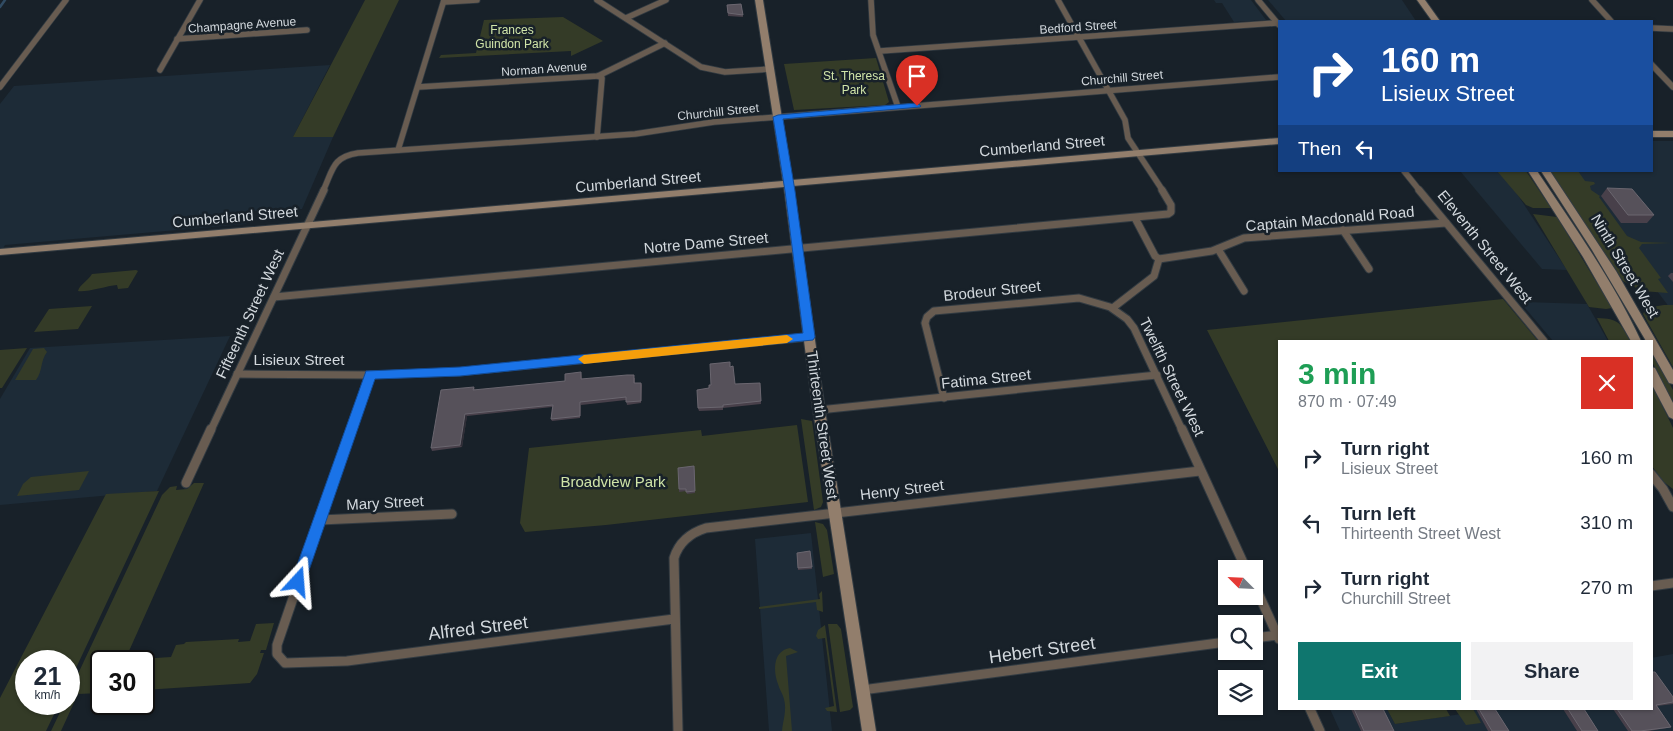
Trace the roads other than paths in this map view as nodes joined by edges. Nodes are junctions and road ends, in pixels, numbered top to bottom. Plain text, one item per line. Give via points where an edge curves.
1 (66, 0) edge
2 (200, 0) edge
3 (477, 0) edge
4 (597, 0) edge
5 (666, 0) edge
6 (760, 0) edge
7 (871, 0) edge
8 (1058, 0) edge
9 (1258, 0) edge
10 (1421, 0) edge
11 (1592, 0) edge
12 (444, 1) edge
13 (626, 18) junction
14 (1435, 20) edge
15 (1610, 20) edge
16 (1278, 24) edge
17 (1653, 28) edge
18 (1673, 29) edge
19 (307, 30) dead end
20 (1078, 36) junction
21 (178, 39) junction
22 (665, 43) junction
23 (880, 51) junction
24 (1653, 66) edge
25 (771, 69) junction
26 (160, 70) dead end
27 (598, 76) junction
28 (1278, 77) edge
29 (0, 87) edge
30 (418, 87) junction
31 (1673, 87) edge
32 (1109, 91) junction
33 (898, 107) junction
34 (778, 117) junction
35 (1653, 134) edge
36 (1673, 134) edge
37 (597, 137) junction
38 (1278, 141) edge
39 (398, 150) junction
40 (1138, 153) junction
41 (341, 158) joint
42 (1405, 172) edge
43 (1533, 172) edge
44 (1547, 172) edge
45 (788, 184) junction
46 (1134, 218) junction
47 (1446, 222) junction
48 (306, 226) junction
49 (1343, 230) junction
50 (797, 248) junction
51 (1218, 249) junction
52 (0, 252) edge
53 (1159, 259) junction
54 (1369, 269) dead end
55 (1244, 291) dead end
56 (274, 297) junction
57 (1114, 308) junction
58 (809, 337) junction
59 (1543, 340) edge
60 (1635, 340) edge
61 (1652, 340) edge
62 (1653, 343) edge
63 (237, 374) junction
64 (370, 375) junction
65 (1156, 375) junction
66 (1653, 375) edge
67 (1673, 380) edge
68 (944, 398) junction
69 (819, 410) junction
70 (1673, 414) edge
71 (1200, 471) junction
72 (1653, 477) edge
73 (186, 483) dead end
74 (1672, 502) edge
75 (835, 513) junction
76 (452, 514) dead end
77 (320, 520) junction
78 (1242, 560) edge
79 (1673, 583) edge
80 (1653, 586) edge
81 (1263, 604) edge
82 (674, 619) junction
83 (1278, 636) edge
84 (1263, 637) edge
85 (1218, 643) edge
86 (862, 690) junction
87 (1310, 710) edge
88 (678, 731) edge
89 (869, 731) edge
90 (1320, 731) edge

1 - 29 street
2 - 21 street
3 - 12 street
4 - 13 street
5 - 13 street
6 - 25 street, Thirteenth Street West
7 - 23 street via 873,35
8 - 20 street
9 - 16 street
10 - 14 street
11 - 15 street
12 - 30 street
13 - 22 street
16 - 20 street, Bedford Street
17 - 18 street
19 - 21 street, Champagne Avenue
20 - 23 street, Bedford Street
20 - 32 street
21 - 26 street
22 - 25 street via 702,67 725,72
22 - 27 street, Norman Avenue
23 - 33 street
24 - 31 street
25 - 34 street, Thirteenth Street West
27 - 30 street, Norman Avenue
27 - 37 street via 602,78
28 - 32 street, Churchill Street
30 - 39 street
32 - 33 street, Churchill Street
32 - 40 street via 1125,120 1128,138
33 - 34 street, Churchill Street
34 - 37 street, Churchill Street
34 - 45 street, Thirteenth Street West
35 - 36 street
37 - 39 street, Churchill Street
38 - 40 street, Cumberland Street
39 - 41 street, Churchill Street via 358,153
40 - 45 street, Cumberland Street
40 - 46 street, Notre Dame Street via 1171,205 1171,212
41 - 48 street, Fifteenth Street West via 336,161
42 - 47 street, Eleventh Street West
43 - 60 street, Ninth Street West via 1606,284
44 - 61 street, Ninth Street West via 1589,234
45 - 48 street, Cumberland Street
45 - 50 street, Thirteenth Street West
46 - 50 street, Notre Dame Street
46 - 53 street
47 - 49 street, Captain Macdonald Road
47 - 59 street, Eleventh Street West
48 - 52 street, Cumberland Street
48 - 56 street, Fifteenth Street West
49 - 51 street, Captain Macdonald Road via 1244,238
49 - 54 street
50 - 56 street, Notre Dame Street
50 - 58 street, Thirteenth Street West
51 - 53 street, Captain Macdonald Road
51 - 55 street
53 - 57 street via 1154,276
56 - 63 street, Fifteenth Street West
57 - 65 street, Twelfth Street West via 1135,328
57 - 68 street, Brodeur Street via 1088,299 1067,298 934,312 924,323
58 - 64 street, Lisieux Street via 460,372
58 - 69 street, Thirteenth Street West
62 - 67 street, Ninth Street West
63 - 64 street, Lisieux Street
63 - 73 street, Fifteenth Street West
64 - 77 street
65 - 68 street, Fatima Street
65 - 71 street, Twelfth Street West
66 - 70 street
68 - 69 street, Fatima Street
69 - 75 street, Thirteenth Street West
71 - 75 street, Henry Street
71 - 78 street, Twelfth Street West
72 - 74 street
75 - 82 street, Henry Street via 704,529 691,534 681,543 674,558
75 - 86 street, Thirteenth Street West
76 - 77 street, Mary Street
77 - 82 street, Alfred Street via 277,645 277,654 285,664 347,661
79 - 80 street
81 - 83 street
82 - 88 street, Henry Street
83 - 84 street
85 - 86 street, Hebert Street
86 - 89 street, Thirteenth Street West
87 - 90 street

